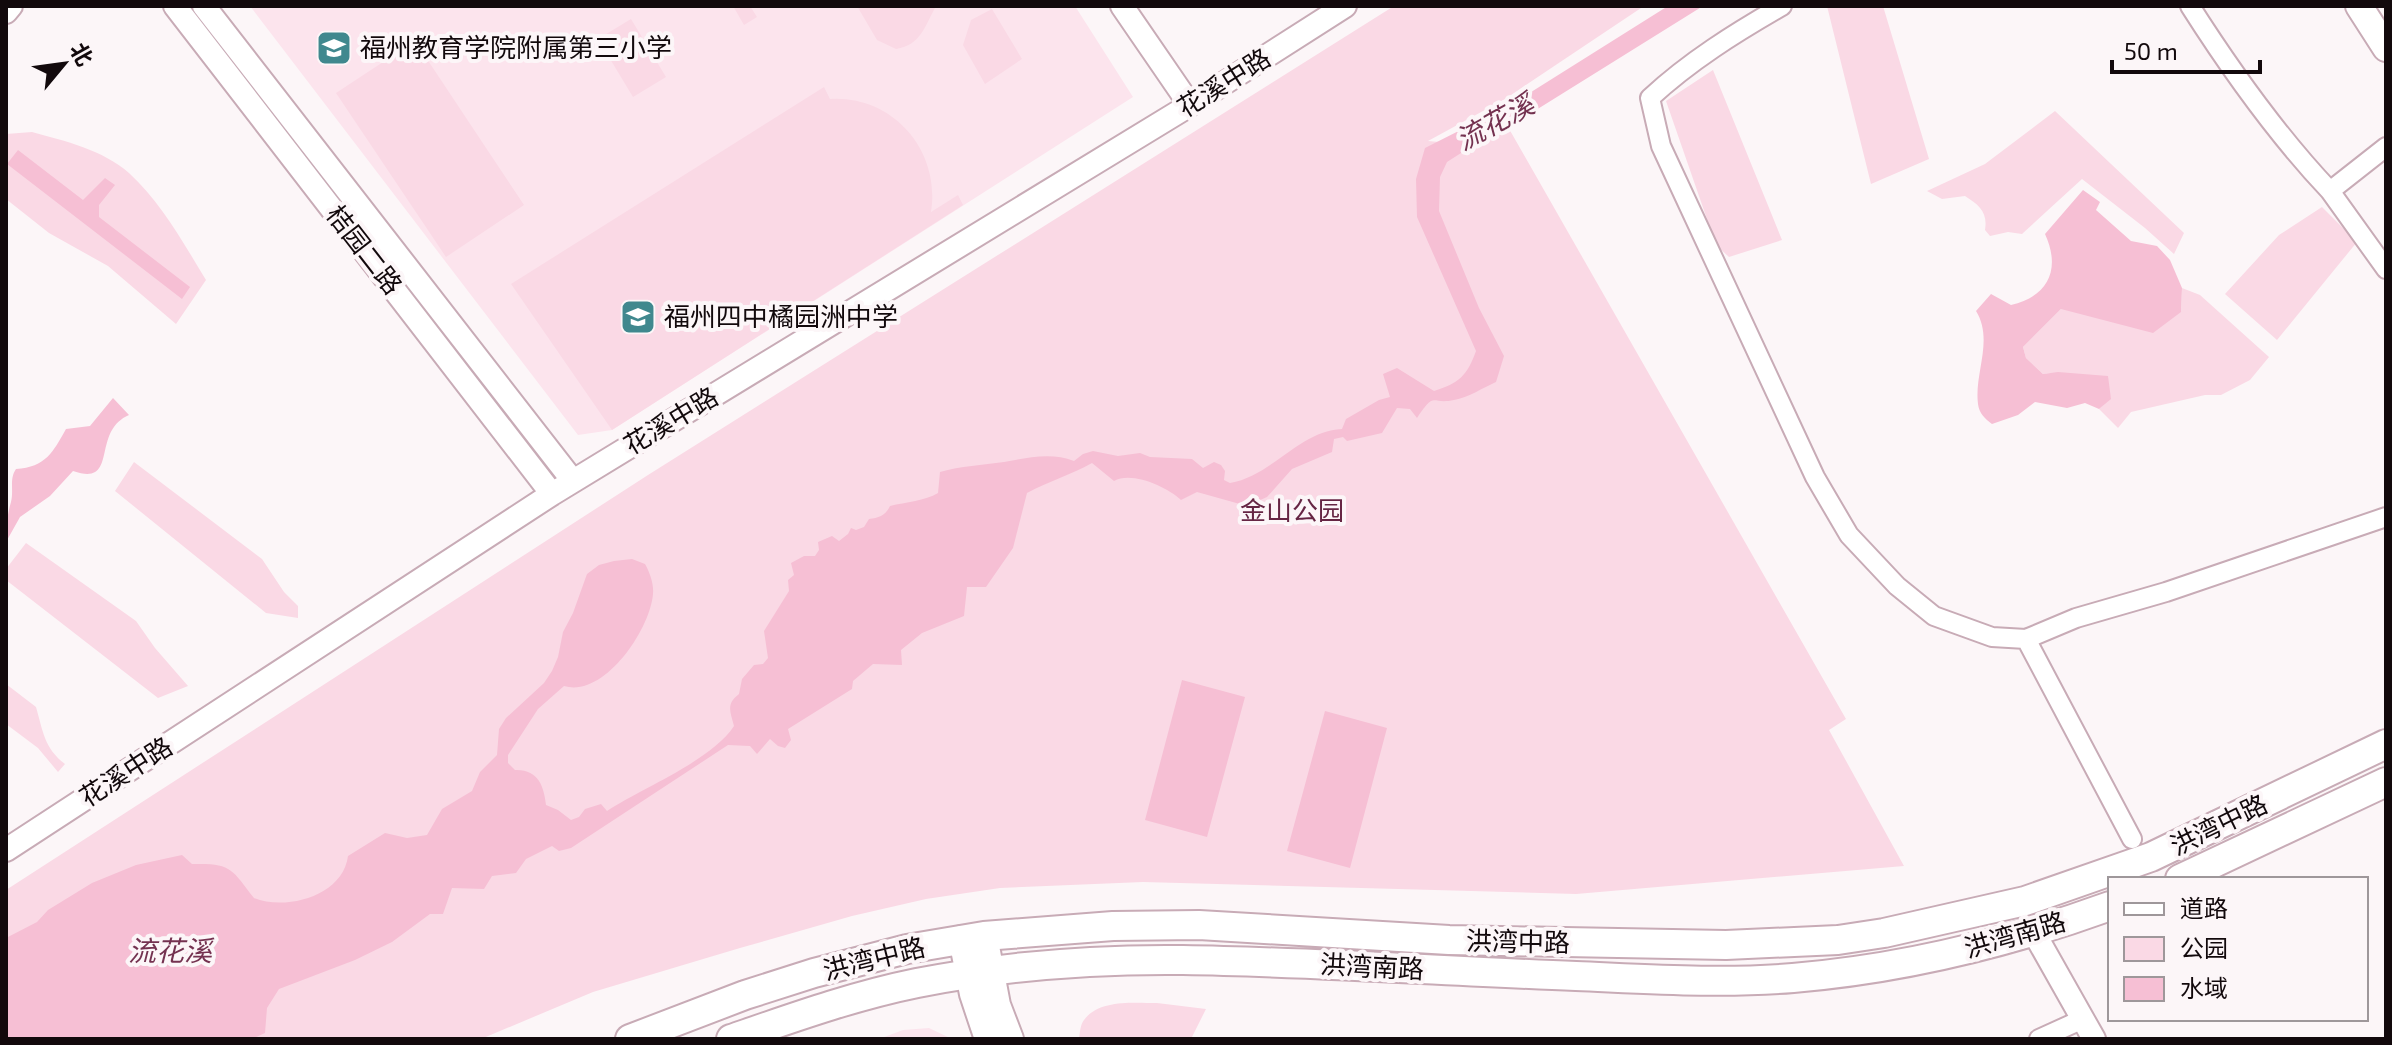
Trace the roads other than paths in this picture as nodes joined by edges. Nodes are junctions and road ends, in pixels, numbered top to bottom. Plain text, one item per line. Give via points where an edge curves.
1 (11, 6) edge
2 (175, 6) edge
3 (204, 6) edge
4 (1122, 6) edge
5 (1345, 6) edge
6 (1782, 6) edge
7 (2190, 6) edge
8 (2359, 6) edge
9 (6, 12) edge
10 (2386, 48) edge
11 (1190, 105) junction
12 (2386, 147) edge
13 (2330, 191) junction
14 (2386, 269) edge
15 (573, 481) junction
16 (552, 494) junction
17 (2386, 517) edge
18 (2026, 639) junction
19 (2386, 744) edge
20 (2386, 782) edge
21 (2132, 839) dead end
22 (6, 850) edge
23 (2184, 877) edge
24 (2108, 907) edge
25 (2033, 931) junction
26 (973, 938) junction
27 (979, 974) junction
28 (2083, 1019) junction
29 (630, 1039) edge
30 (731, 1039) edge
31 (988, 1039) edge
32 (1010, 1039) edge
33 (2039, 1039) edge
34 (2094, 1039) edge

1 - 9 street
2 - 16 street, 桔园二路
3 - 15 street, 桔园二路
4 - 11 street
5 - 11 street, 花溪中路
6 - 18 street via 1677,72 1650,98 1661,146 1815,477 1849,535 1934,616 1992,637
7 - 13 street via 2275,129
8 - 10 main road
11 - 15 street, 花溪中路
12 - 13 street
13 - 14 street
15 - 16 street, 花溪中路
16 - 22 street, 花溪中路
17 - 18 street
18 - 21 street
19 - 26 main road, 洪湾中路 via 2183,843 2070,887 1926,925 1838,940 1726,945 1449,940 1199,925
20 - 23 main road
24 - 25 main road, 洪湾南路
25 - 27 main road, 洪湾南路 via 1918,961 1778,979 1169,960
25 - 28 street
26 - 27 main road
26 - 29 main road, 洪湾中路 via 814,973
27 - 30 main road, 洪湾南路 via 836,1004
27 - 31 main road
27 - 32 main road
28 - 33 street
28 - 34 street

